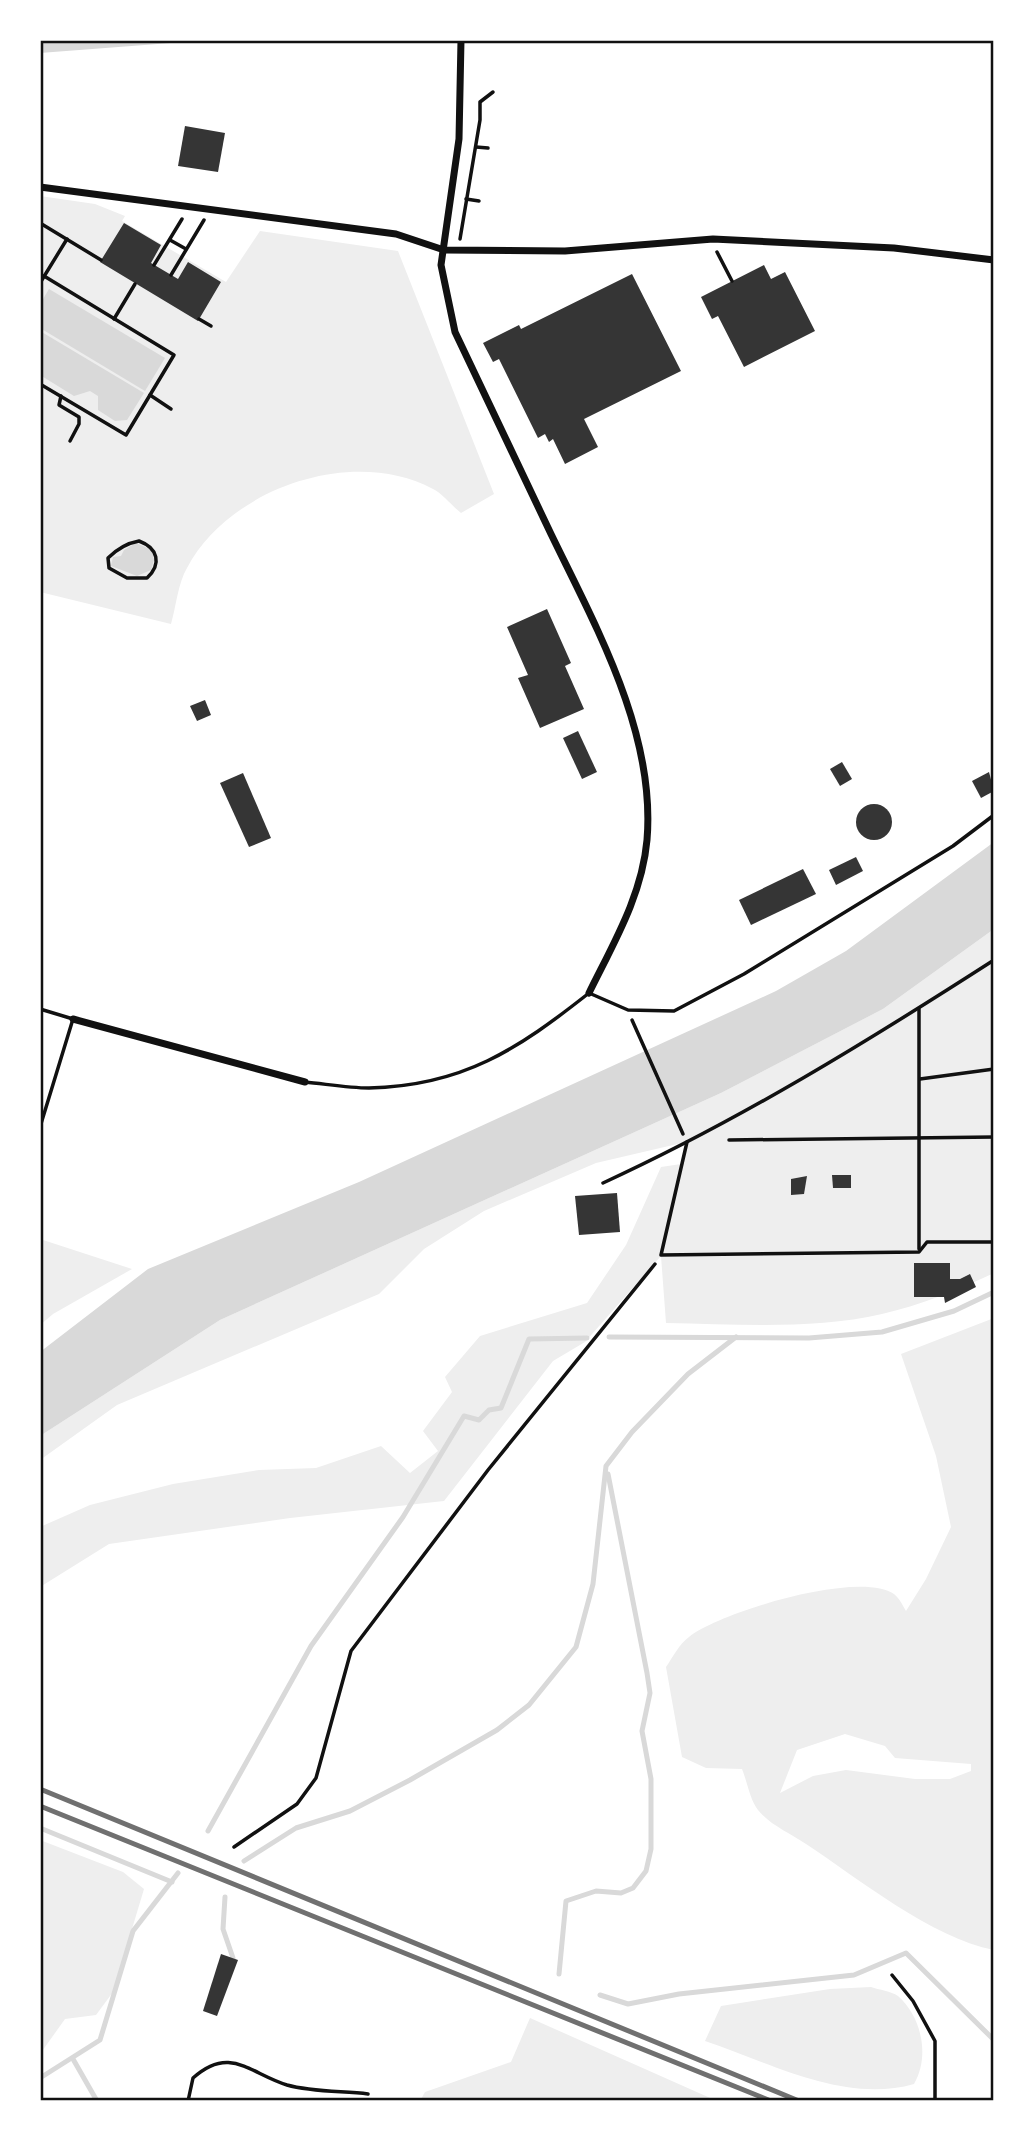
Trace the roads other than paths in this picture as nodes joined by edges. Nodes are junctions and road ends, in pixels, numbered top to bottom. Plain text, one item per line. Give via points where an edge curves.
1 (461, 40) edge
2 (40, 187) edge
3 (444, 250) junction
4 (994, 260) edge
5 (994, 815) edge
6 (994, 960) edge
7 (589, 993) junction
8 (919, 1008) junction
9 (40, 1009) edge
10 (73, 1019) junction
11 (994, 1069) edge
12 (919, 1079) junction
13 (305, 1082) joint
14 (40, 1127) edge
15 (994, 1137) edge
16 (919, 1138) junction
17 (729, 1140) dead end
18 (687, 1142) junction
19 (603, 1183) dead end
20 (994, 1242) edge
21 (919, 1252) junction
22 (368, 2094) dead end
23 (188, 2101) edge

1 - 3 street via 459,139
2 - 3 street via 396,234
3 - 4 street via 565,251 713,239 894,248
3 - 7 street via 441,265 455,332 601,637 640,756 647,799 647,840 640,879 624,925
5 - 7 lane via 953,846 674,1011 628,1010
6 - 8 lane
7 - 13 lane via 497,1058 435,1081 368,1088
8 - 12 lane
8 - 18 lane via 830,1064
9 - 10 lane
10 - 13 street
10 - 14 lane
11 - 12 lane
12 - 16 lane
15 - 16 lane
16 - 17 lane
16 - 21 lane
18 - 19 lane
18 - 21 lane via 661,1255
20 - 21 lane via 927,1242
22 - 23 lane via 288,2085 237,2062 217,2062 193,2078

